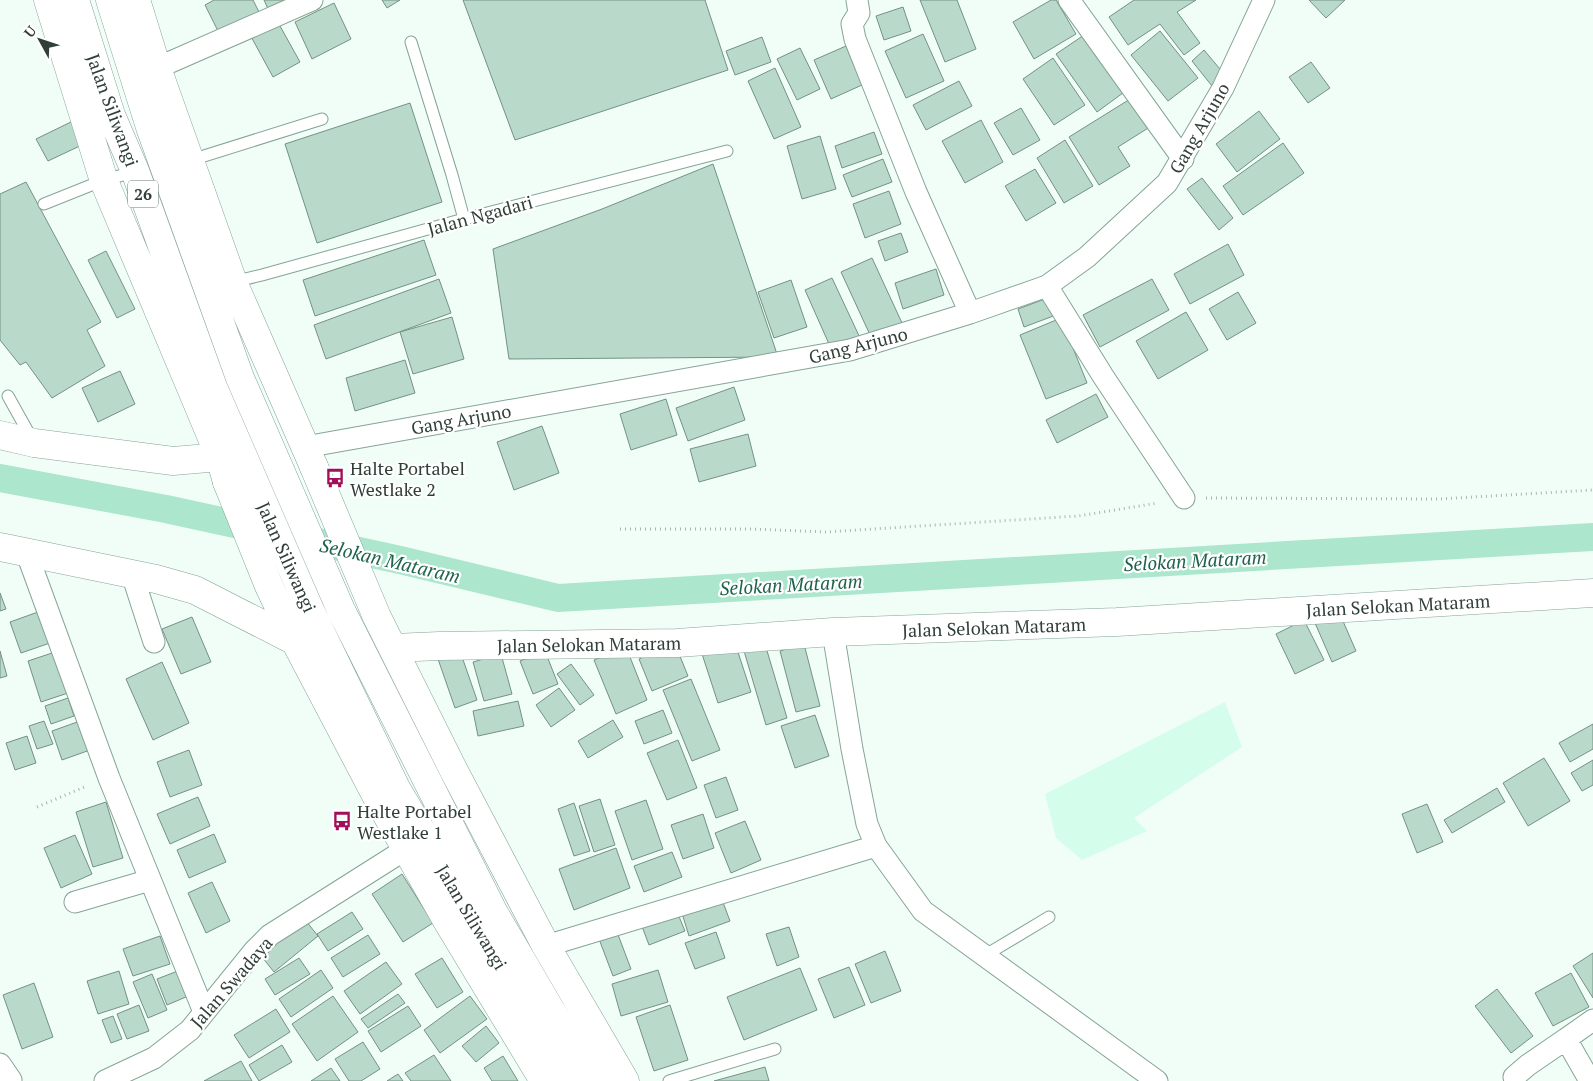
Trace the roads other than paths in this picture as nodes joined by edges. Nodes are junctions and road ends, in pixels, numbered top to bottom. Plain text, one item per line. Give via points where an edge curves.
1 (48, 0) edge
2 (75, 0) edge
3 (110, 0) edge
4 (136, 0) edge
5 (312, 0) edge
6 (857, 0) edge
7 (1069, 0) edge
8 (1264, 0) edge
9 (411, 42) dead end
10 (157, 68) junction
11 (322, 119) dead end
12 (727, 151) dead end
13 (1182, 159) junction
14 (191, 161) junction
15 (165, 168) junction
16 (135, 171) junction
17 (104, 181) junction
18 (44, 204) dead end
19 (464, 219) junction
20 (233, 282) junction
21 (1047, 286) junction
22 (970, 313) junction
23 (8, 396) dead end
24 (0, 435) edge
25 (34, 443) junction
26 (310, 457) junction
27 (224, 469) junction
28 (1184, 498) road end
29 (13, 549) edge
30 (132, 574) junction
31 (1593, 593) edge
32 (833, 632) junction
33 (294, 641) junction
34 (154, 642) dead end
35 (394, 648) junction
36 (876, 846) junction
37 (406, 849) junction
38 (150, 880) junction
39 (75, 902) dead end
40 (1050, 917) dead end
41 (546, 946) junction
42 (984, 956) junction
43 (204, 1012) junction
44 (1593, 1020) edge
45 (1566, 1039) junction
46 (776, 1049) dead end
47 (1514, 1077) dead end
48 (105, 1081) edge
49 (544, 1081) edge
50 (572, 1081) edge
51 (597, 1081) edge
52 (625, 1081) edge
53 (669, 1081) edge
54 (1157, 1081) edge
55 (1590, 1081) edge

1 - 17 main road
2 - 16 main road, Jalan Siliwangi / 26 via 111,115
3 - 15 main road, Jalan Siliwangi / 26
4 - 10 main road
5 - 10 street
6 - 22 street via 859,13 852,24 855,39 916,192
7 - 13 street
8 - 13 street, Gang Arjuno via 1223,88
9 - 19 lane
10 - 14 main road
11 - 14 lane
12 - 19 lane, Jalan Ngadari
13 - 21 street, Gang Arjuno via 1167,183 1087,257
14 - 15 lane
14 - 20 main road
15 - 51 main road, Jalan Siliwangi / 26 via 240,378 341,610 494,913
16 - 17 lane
16 - 50 main road, Jalan Siliwangi / 26 via 213,387 310,610 396,788
17 - 18 lane
17 - 27 main road
19 - 20 lane, Jalan Ngadari
20 - 26 main road
21 - 22 street, Gang Arjuno
21 - 28 street
22 - 26 street, Gang Arjuno via 850,350
23 - 25 lane
24 - 25 main road
25 - 27 main road
26 - 35 main road
27 - 33 main road
29 - 30 main road
29 - 38 street
30 - 33 main road via 195,590
30 - 34 street
31 - 32 main road, Jalan Selokan Mataram via 1118,622
32 - 35 main road, Jalan Selokan Mataram via 677,644
32 - 36 street via 867,824
33 - 37 main road
35 - 41 main road
36 - 41 street
36 - 42 street via 924,911
37 - 43 street, Jalan Swadaya via 270,935
37 - 49 main road
38 - 39 street
38 - 43 street
40 - 42 lane
41 - 52 main road
42 - 54 street
43 - 48 street, Jalan Swadaya via 190,1030 154,1058
44 - 45 street
45 - 47 street
45 - 55 street
46 - 53 lane

